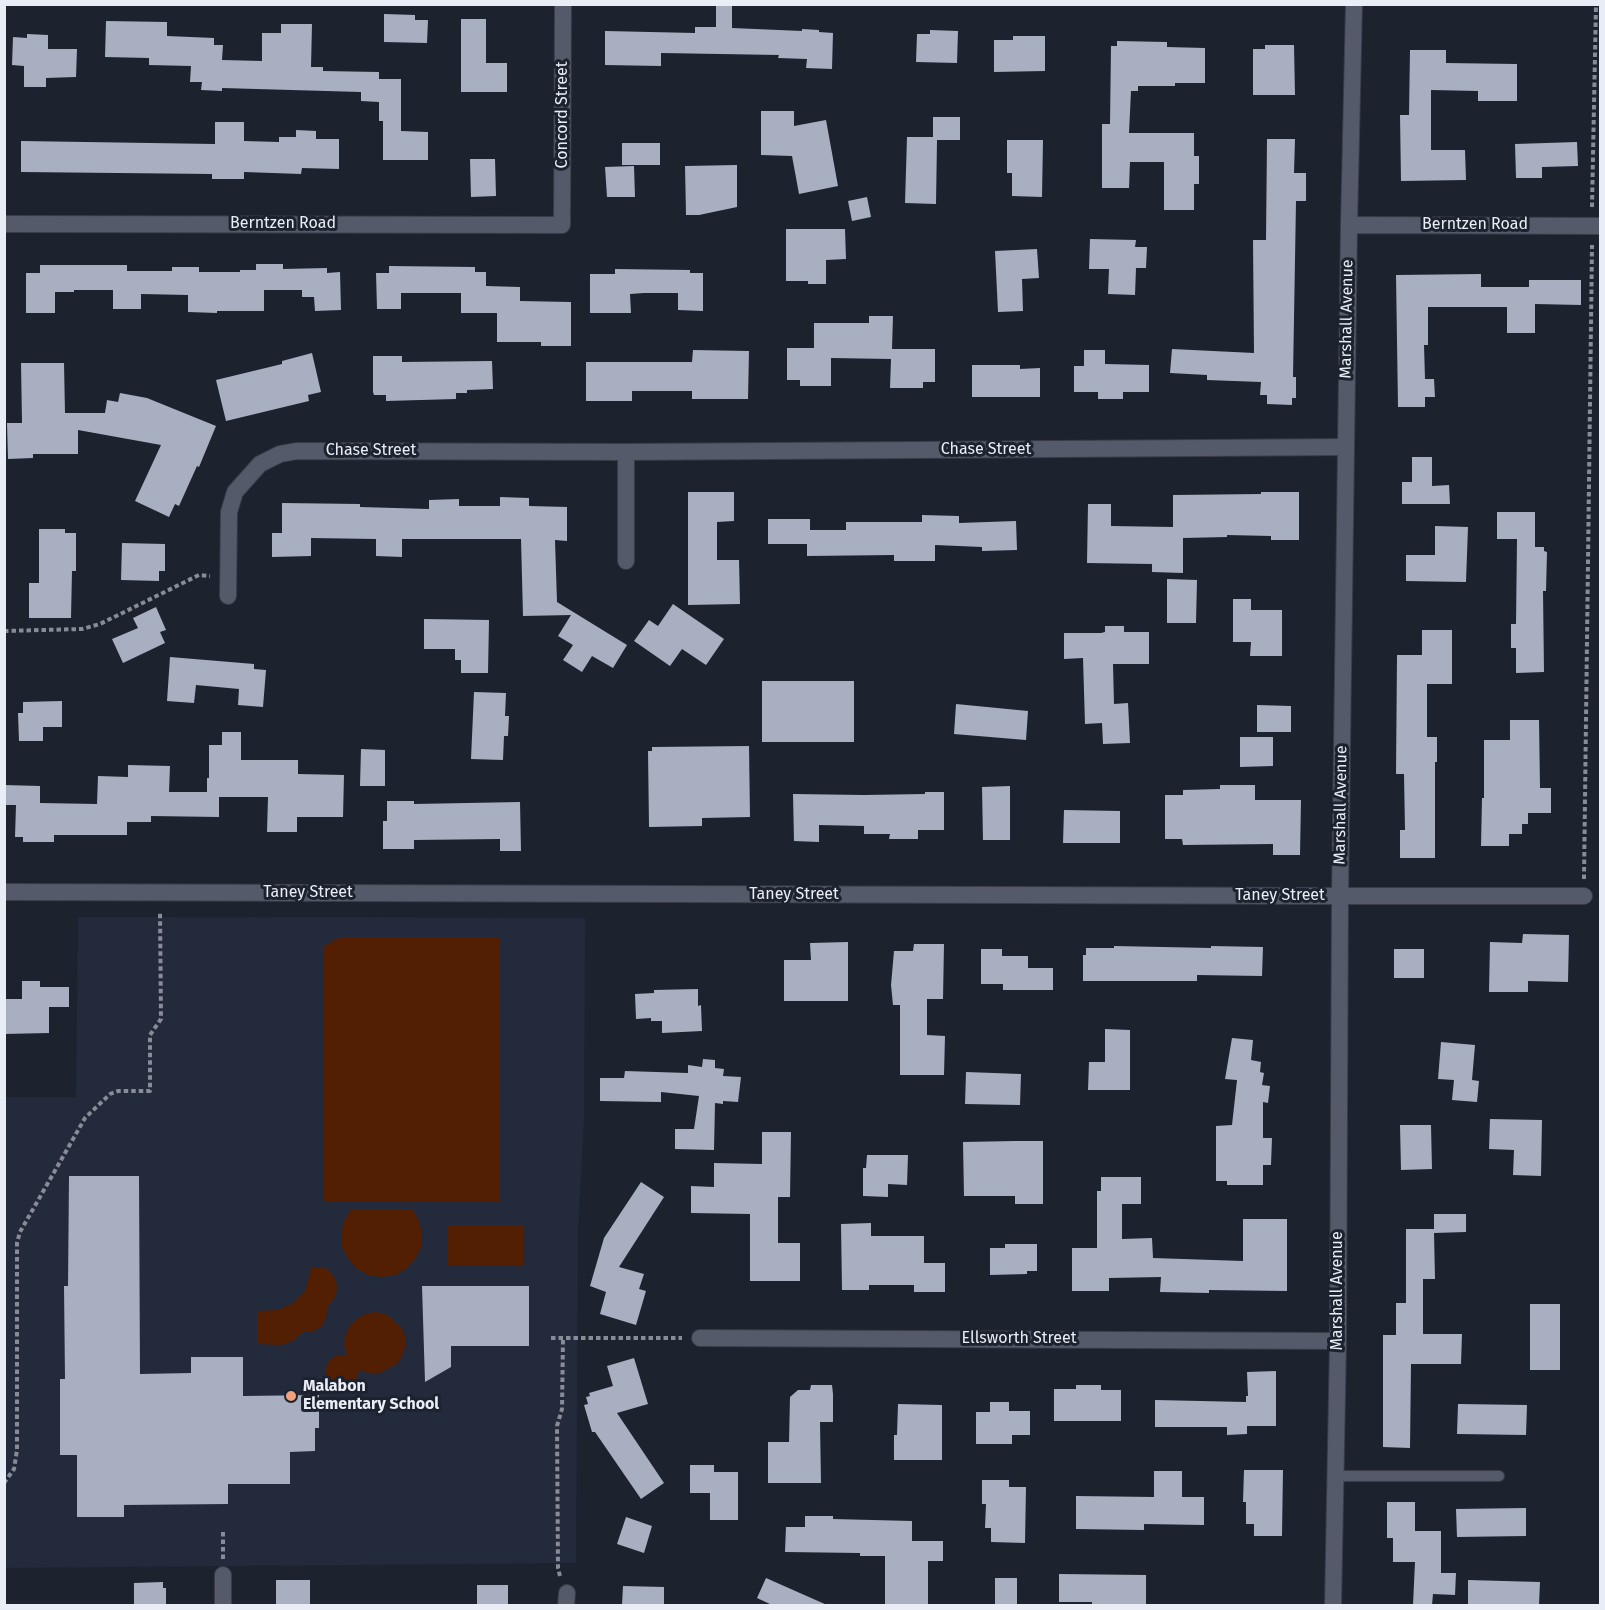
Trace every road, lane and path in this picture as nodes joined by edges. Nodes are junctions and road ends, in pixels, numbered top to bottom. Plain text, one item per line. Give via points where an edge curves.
1 (563, 4) edge
2 (1354, 4) edge
3 (1596, 4) edge
4 (4, 224) edge
5 (562, 225) joint
6 (1349, 225) junction
7 (1596, 226) edge
8 (1345, 447) junction
9 (626, 452) junction
10 (626, 561) dead end
11 (228, 596) joint
12 (4, 631) edge
13 (4, 892) edge
14 (160, 892) junction
15 (1340, 896) junction
16 (1584, 896) joint
17 (551, 1338) dead end
18 (563, 1338) junction
19 (700, 1338) joint
20 (1338, 1341) junction
21 (1335, 1476) junction
22 (1499, 1476) dead end
23 (4, 1483) edge
24 (223, 1531) dead end
25 (223, 1575) joint
26 (567, 1599) edge
27 (223, 1605) edge
28 (1333, 1605) edge

1 - 5 street, Concord Street
2 - 6 street, Marshall Avenue
3 - 7 path
4 - 5 street, Berntzen Road
6 - 7 street, Berntzen Road
6 - 8 street, Marshall Avenue
7 - 16 path
8 - 9 street, Chase Street
8 - 15 street, Marshall Avenue
9 - 10 street
9 - 11 street, Chase Street via 280,454 260,464 235,492 229,512
11 - 12 path via 211,577 199,575 100,624 82,629
13 - 14 street, Taney Street
14 - 15 street, Taney Street
14 - 23 path via 161,1019 150,1035 150,1091 110,1094 85,1118 17,1243 17,1450 14,1469
15 - 16 street, Taney Street
15 - 20 street, Marshall Avenue
17 - 18 path
18 - 19 path
18 - 26 path via 562,1409 557,1426 558,1568
19 - 20 street, Ellsworth Street
20 - 21 street, Marshall Avenue
21 - 22 lane
21 - 28 street, Marshall Avenue
24 - 25 path
25 - 27 street

